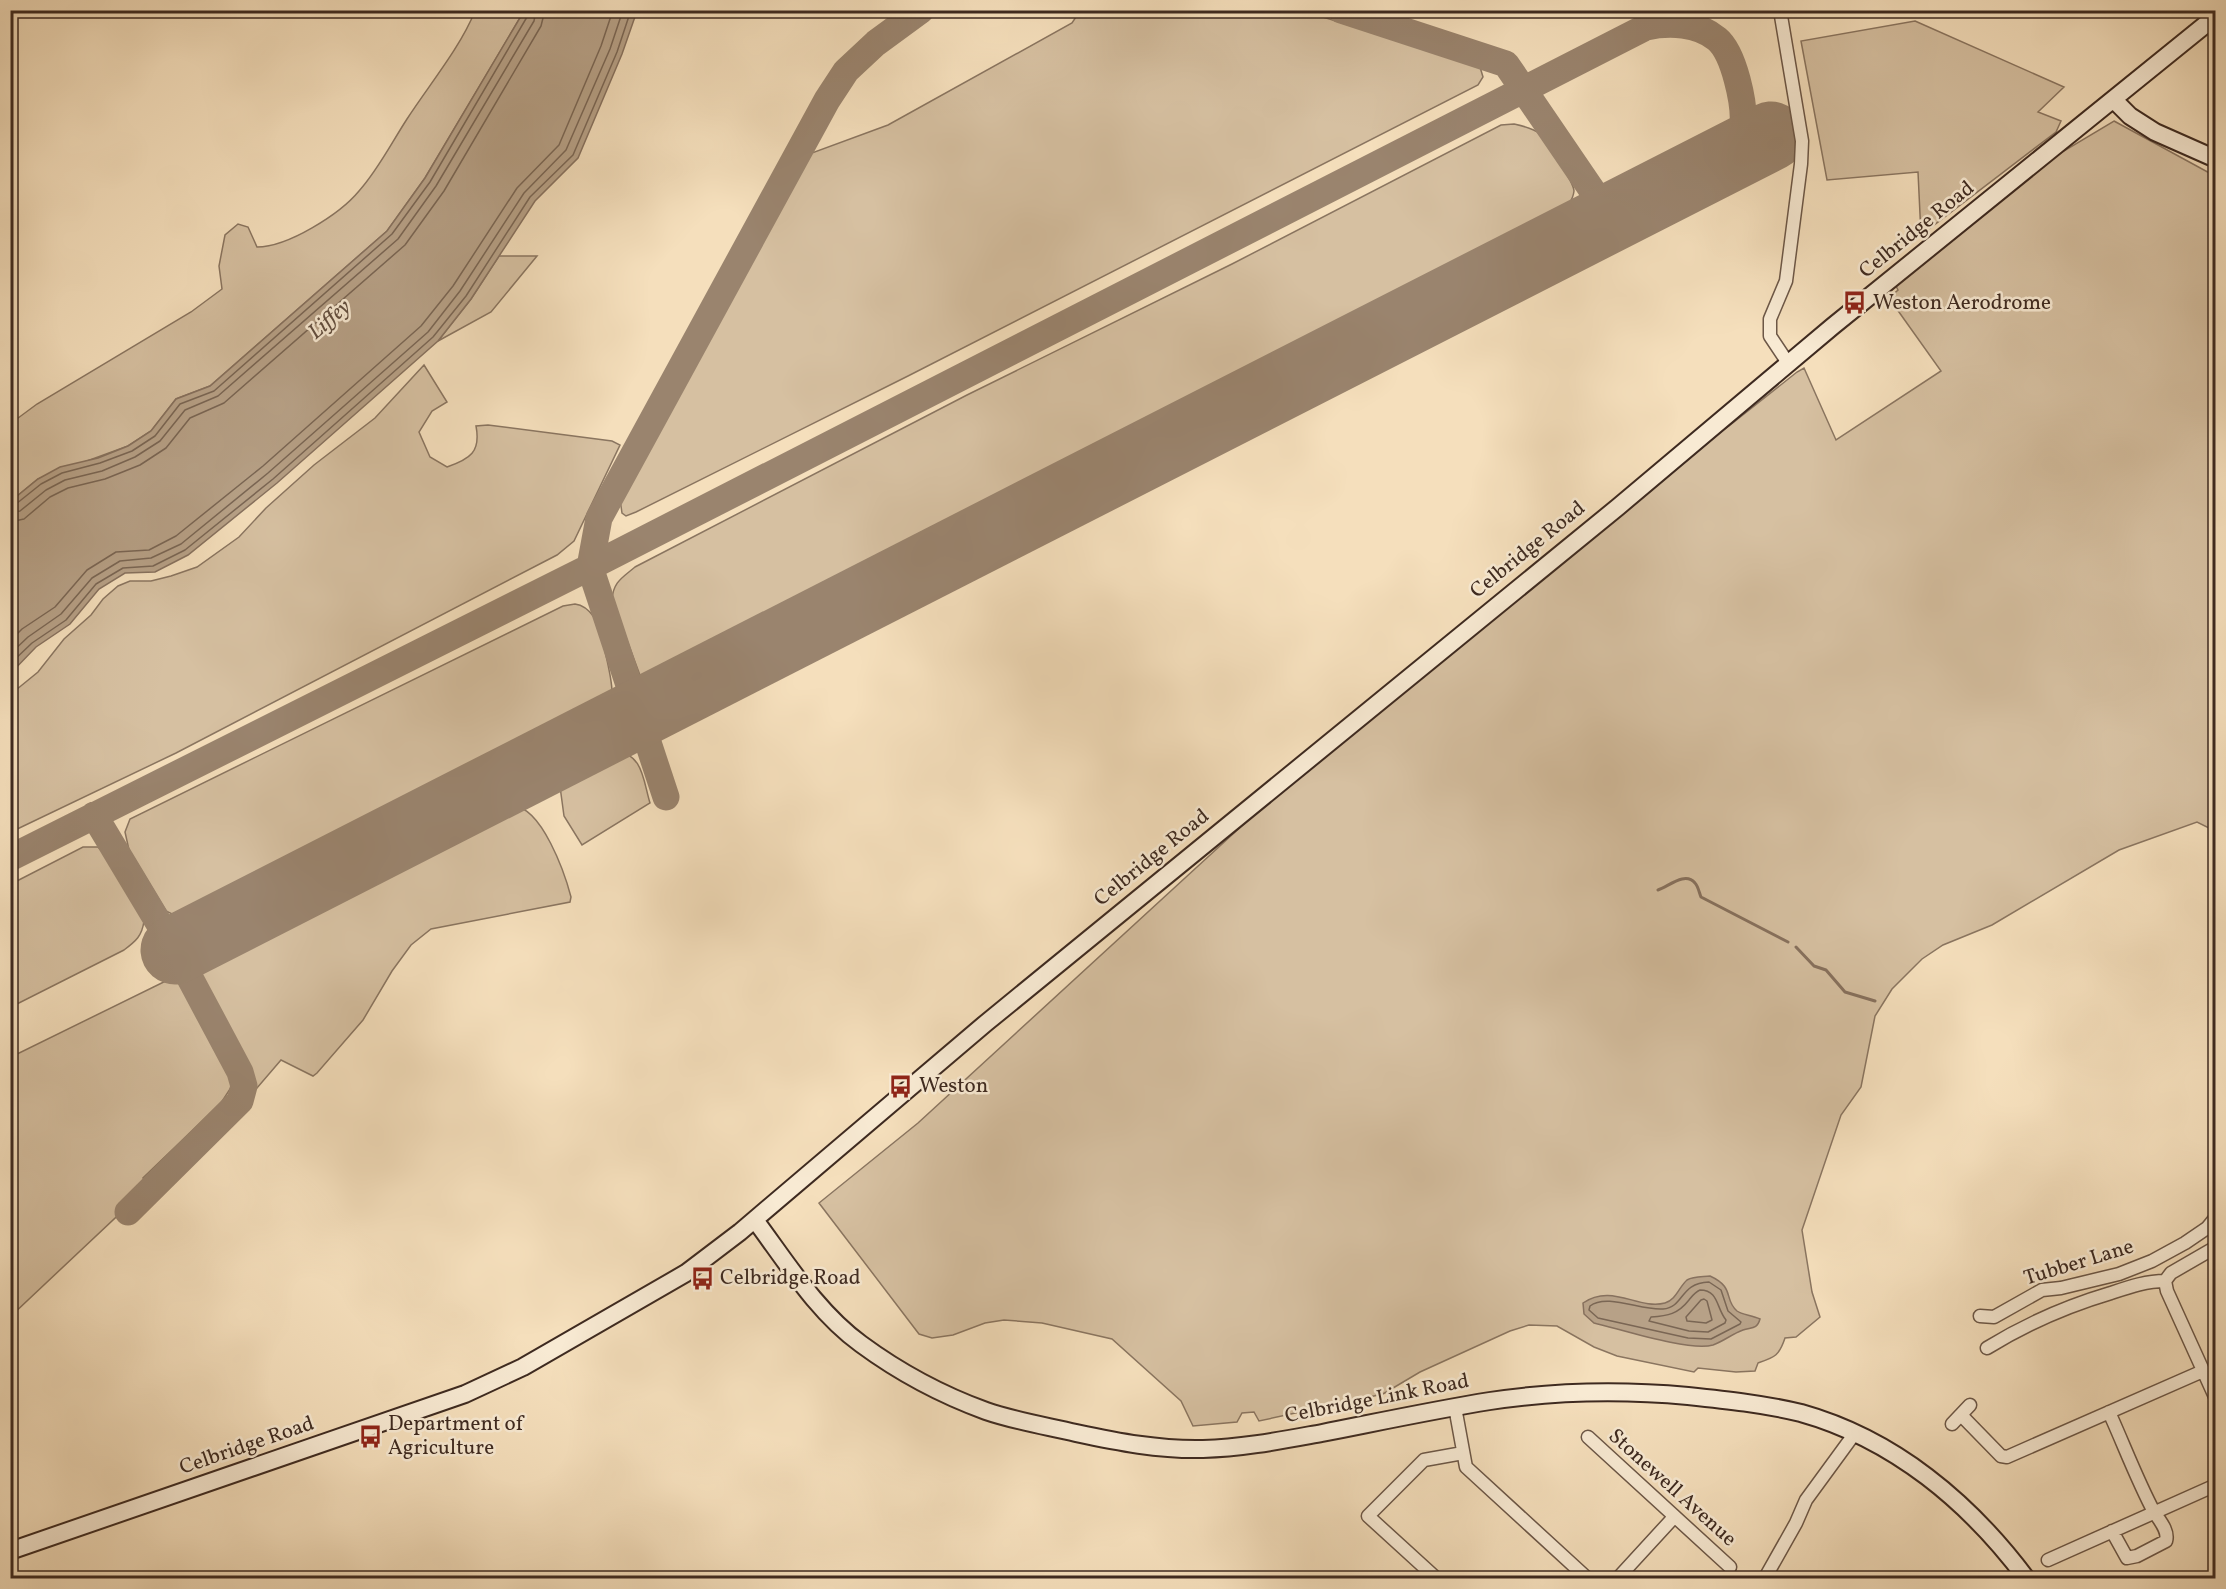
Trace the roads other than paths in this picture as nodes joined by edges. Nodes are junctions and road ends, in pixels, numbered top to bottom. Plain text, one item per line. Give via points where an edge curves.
1 (1780, 10) edge
2 (2216, 16) edge
3 (2114, 100) junction
4 (2216, 159) edge
5 (1788, 363) junction
6 (2216, 1217) edge
7 (755, 1220) junction
8 (2216, 1247) edge
9 (2165, 1281) junction
10 (1980, 1316) dead end
11 (1987, 1348) dead end
12 (2203, 1371) junction
13 (2216, 1399) edge
14 (1970, 1404) dead end
15 (1455, 1407) junction
16 (2109, 1412) junction
17 (1855, 1433) junction
18 (1588, 1437) dead end
19 (1463, 1453) junction
20 (2216, 1485) edge
21 (2155, 1513) junction
22 (1674, 1517) junction
23 (2112, 1531) junction
24 (10, 1551) edge
25 (2049, 1560) dead end
26 (1730, 1567) dead end
27 (1436, 1578) edge
28 (1587, 1578) edge
29 (1618, 1578) edge
30 (1765, 1578) edge
31 (2026, 1578) edge

1 - 5 street via 1802,141 1786,281 1770,319 1770,336
2 - 3 main road, Celbridge Road
3 - 4 main road via 2155,132
3 - 5 main road, Celbridge Road
5 - 7 main road, Celbridge Road via 1618,507 920,1077
6 - 10 street, Tubber Lane via 2207,1228 2152,1261 2119,1274 2042,1290 1994,1317
7 - 15 main road, Celbridge Link Road via 810,1294 859,1343 920,1382 988,1412 1119,1442 1201,1449 1287,1439
7 - 24 main road, Celbridge Road via 686,1273 482,1387
8 - 9 street via 2171,1273
9 - 11 street via 2146,1282 2083,1301 2022,1327
9 - 12 street
12 - 13 street
12 - 16 street
14 - 16 street via 1956,1419 2001,1456 2010,1456
15 - 17 main road, Celbridge Link Road via 1571,1393 1666,1394 1772,1407
15 - 19 street
16 - 21 street
17 - 30 street via 1806,1500
17 - 31 main road, Celbridge Link Road via 1909,1463 1955,1499
18 - 22 street, Stonewell Avenue
19 - 27 street via 1424,1460 1368,1516
19 - 28 street via 1466,1467
20 - 21 street
21 - 23 street
21 - 23 street via 2168,1535 2166,1541 2137,1556 2125,1557
22 - 26 street, Stonewell Avenue
22 - 29 street
23 - 25 street

